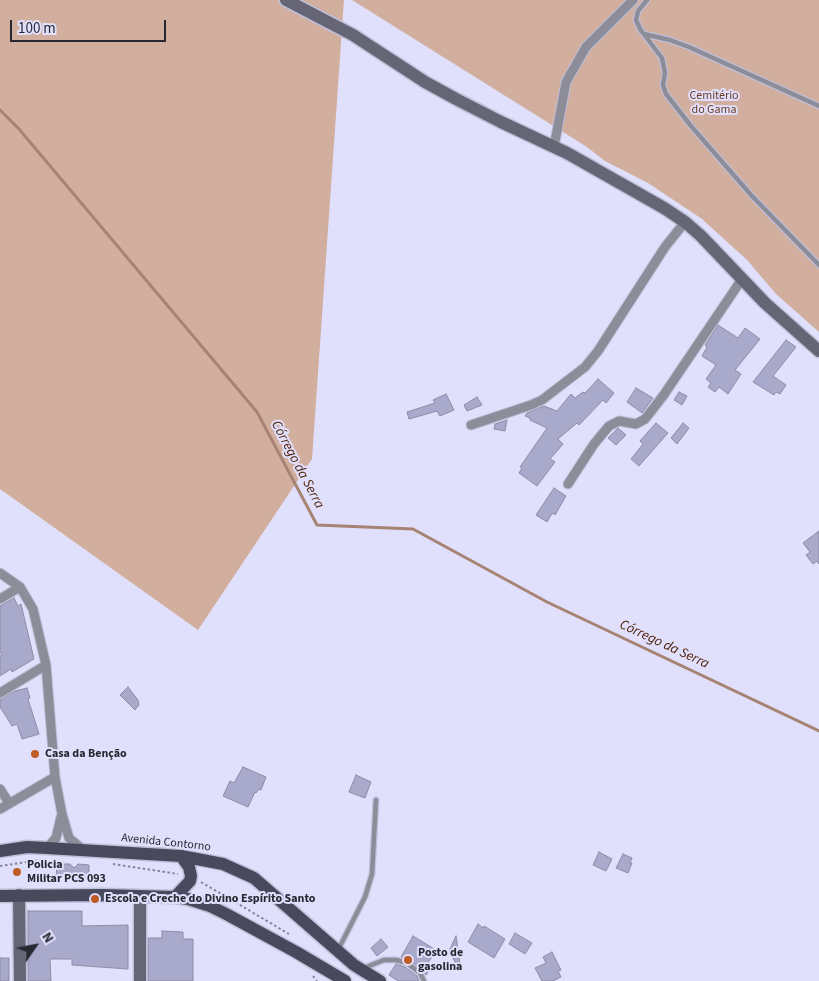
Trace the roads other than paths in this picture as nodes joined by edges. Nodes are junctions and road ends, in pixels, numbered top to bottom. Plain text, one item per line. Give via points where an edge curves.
1 (633, 0) edge
2 (647, 0) edge
3 (293, 1) edge
4 (644, 34) junction
5 (819, 106) edge
6 (554, 147) junction
7 (685, 222) junction
8 (819, 265) edge
9 (742, 279) junction
10 (819, 351) edge
11 (471, 426) dead end
12 (568, 484) dead end
13 (0, 573) edge
14 (20, 587) junction
15 (0, 599) edge
16 (46, 665) junction
17 (0, 693) edge
18 (55, 777) junction
19 (0, 791) edge
20 (376, 800) dead end
21 (9, 803) junction
22 (0, 809) edge
23 (62, 814) junction
24 (47, 848) junction
25 (84, 850) junction
26 (0, 851) edge
27 (181, 856) junction
28 (19, 895) junction
29 (0, 896) edge
30 (140, 897) junction
31 (175, 897) junction
32 (337, 951) junction
33 (357, 968) junction
34 (327, 971) junction
35 (20, 981) edge
36 (140, 981) edge
37 (345, 981) edge
38 (380, 981) edge
39 (424, 981) edge

1 - 6 street via 586,47 566,82
2 - 4 lane via 638,11 636,20
3 - 6 street via 456,99
4 - 5 lane via 689,47
4 - 8 lane via 662,58 666,94 752,196
6 - 7 street
7 - 9 street
7 - 11 street via 665,247 598,351 584,366 542,400
9 - 10 street
9 - 12 street via 645,419 636,424 619,421 609,426
13 - 14 street
14 - 15 street
14 - 16 street via 33,609
16 - 17 street
16 - 18 street
18 - 21 street
18 - 23 street
19 - 21 street
20 - 32 lane via 372,874 365,897
21 - 22 street
23 - 24 street via 59,832
23 - 25 street via 70,838
24 - 25 main road, Avenida Contorno
24 - 26 main road, Avenida Contorno
25 - 27 main road, Avenida Contorno
27 - 31 main road via 191,876
27 - 32 main road, Avenida Contorno via 223,864 254,878
28 - 29 main road
28 - 30 main road
28 - 35 street
30 - 31 main road
30 - 36 street
31 - 34 main road via 210,906
32 - 33 main road, Avenida Contorno
33 - 34 main road
33 - 38 main road, Avenida Contorno
33 - 39 lane via 396,960 408,963
34 - 37 main road

